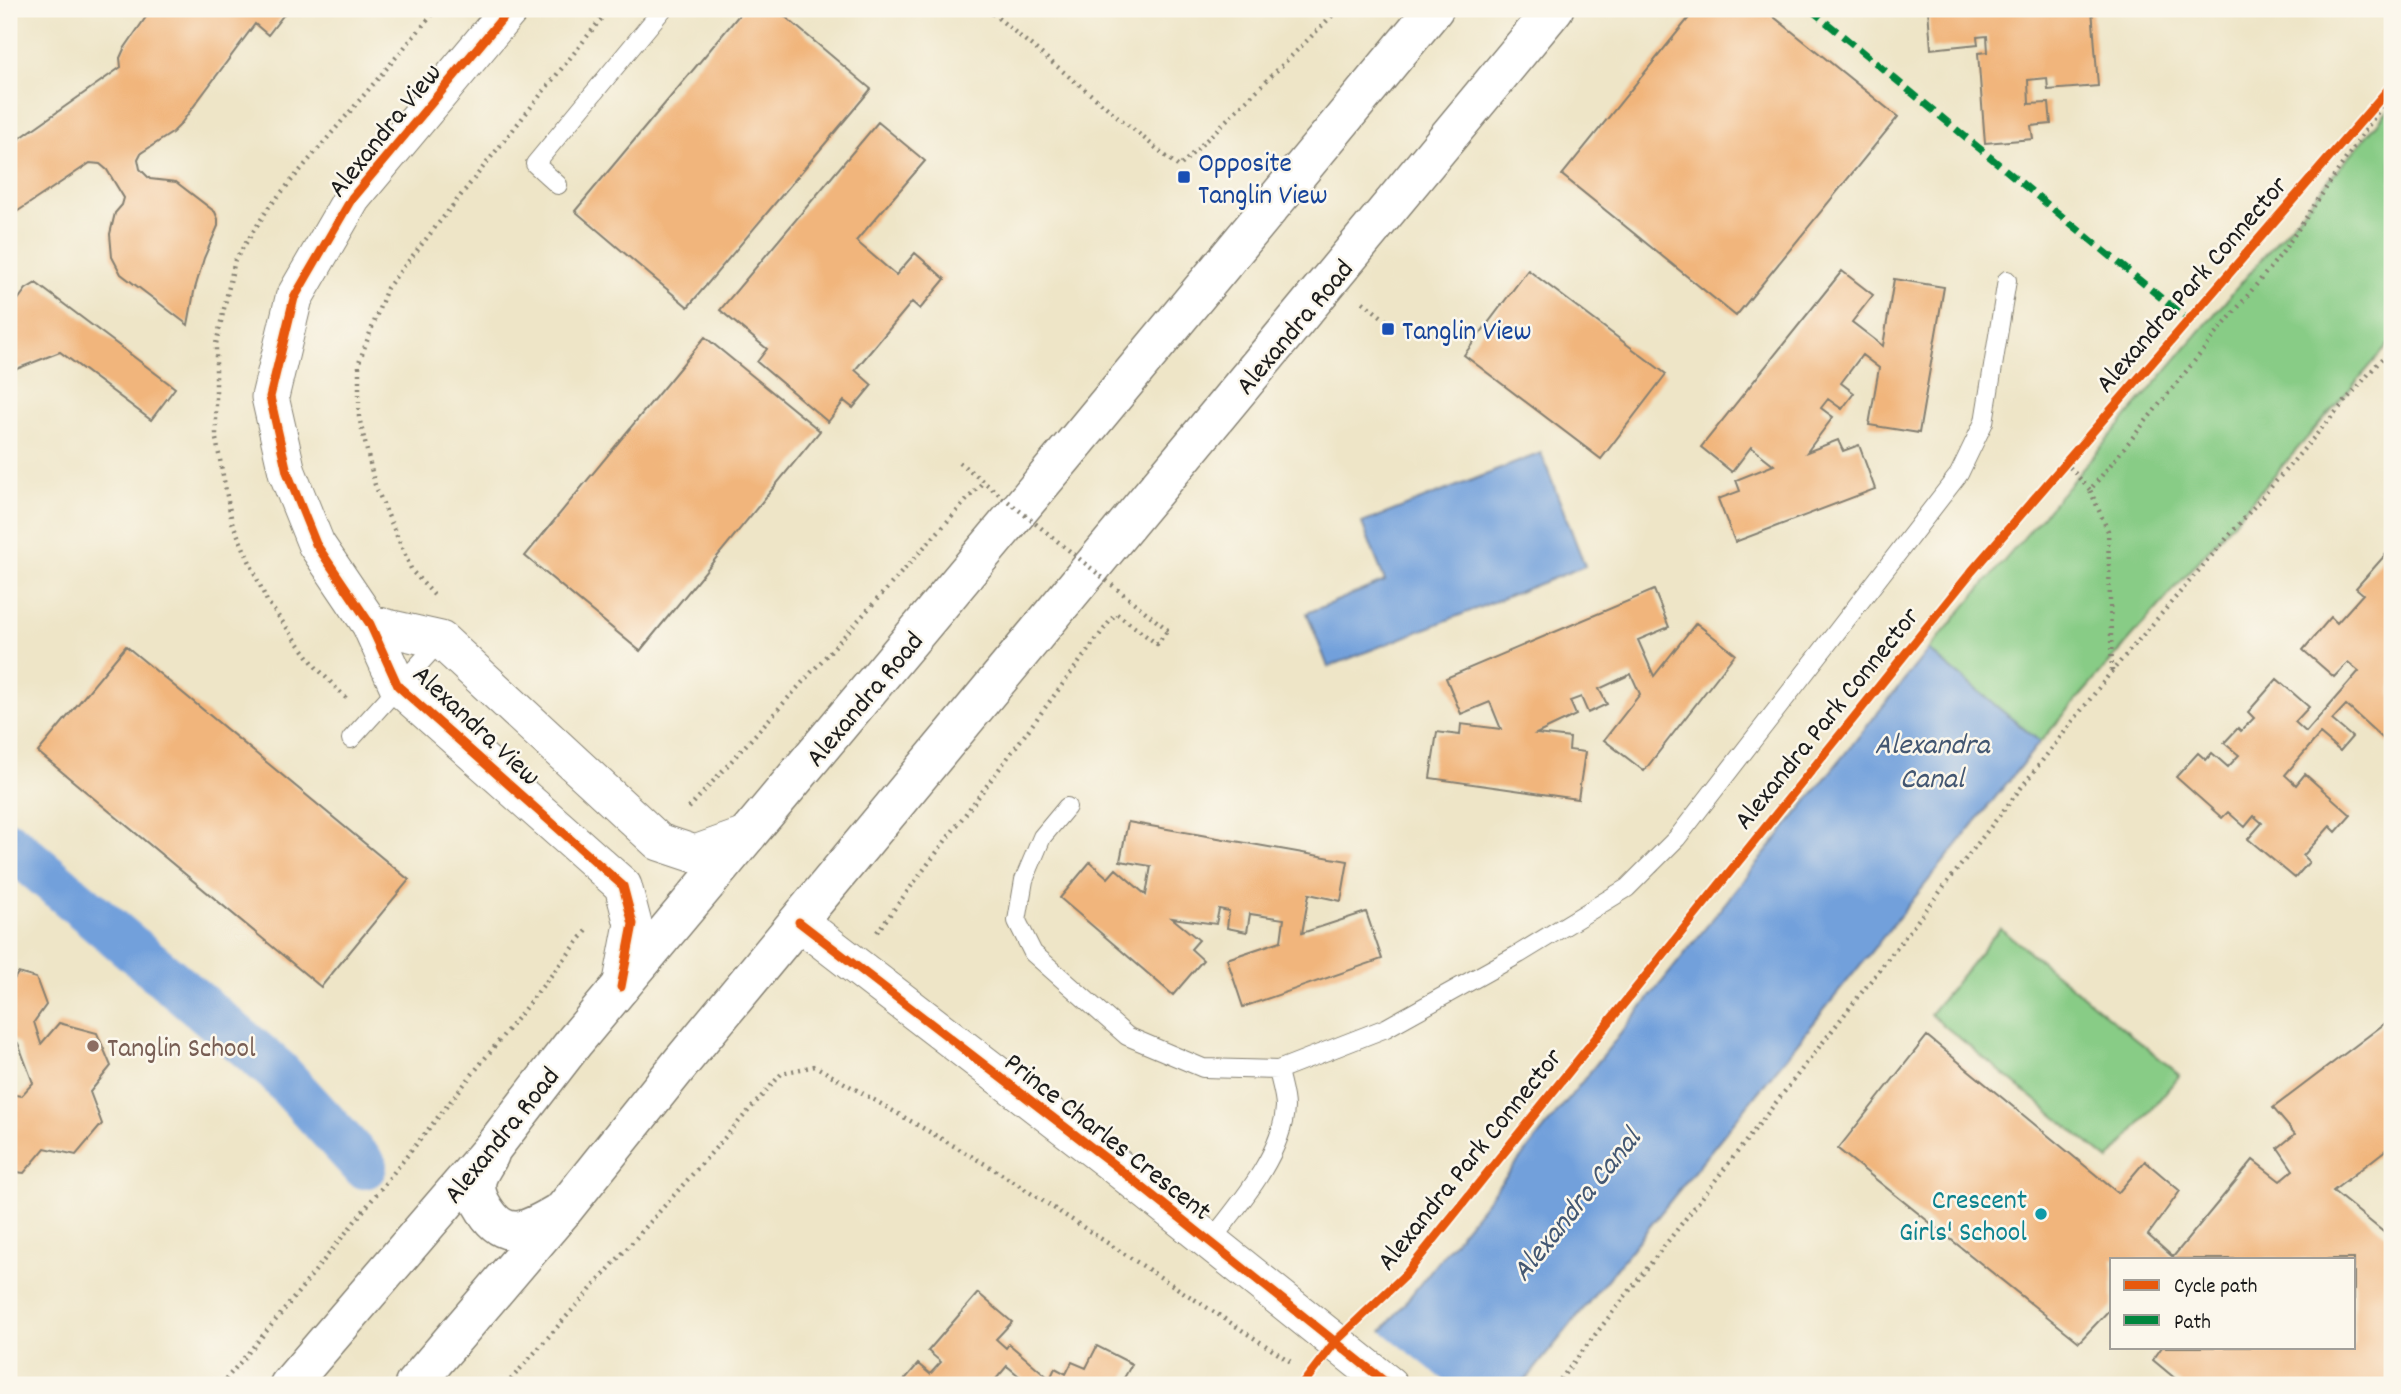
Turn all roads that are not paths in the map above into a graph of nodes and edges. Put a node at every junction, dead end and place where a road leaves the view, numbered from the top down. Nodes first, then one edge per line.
1 (510, 9) edge
2 (663, 9) edge
3 (1434, 9) edge
4 (1554, 9) edge
5 (558, 185) dead end
6 (2007, 280) dead end
7 (370, 624) junction
8 (441, 640) junction
9 (398, 686) junction
10 (351, 739) dead end
11 (1067, 807) dead end
12 (748, 835) junction
13 (799, 922) junction
14 (621, 987) junction
15 (1278, 1070) junction
16 (494, 1146) junction
17 (564, 1209) junction
18 (1209, 1243) junction
19 (289, 1385) edge
20 (414, 1385) edge
21 (1390, 1385) edge

1 - 7 street, Alexandra View
2 - 5 lane
3 - 12 main road, Alexandra Road
4 - 13 main road, Alexandra Road
6 - 15 lane
7 - 8 street, Alexandra View
7 - 9 street, Alexandra View
8 - 9 lane
8 - 12 street, Alexandra View
9 - 10 lane
9 - 14 street, Alexandra View
11 - 15 lane
12 - 14 main road, Alexandra Road
13 - 17 main road, Alexandra Road
13 - 18 street, Prince Charles Crescent
14 - 16 main road, Alexandra Road
15 - 18 lane
16 - 17 main road
16 - 19 main road, Alexandra Road
17 - 20 main road, Alexandra Road
18 - 21 street, Prince Charles Crescent

